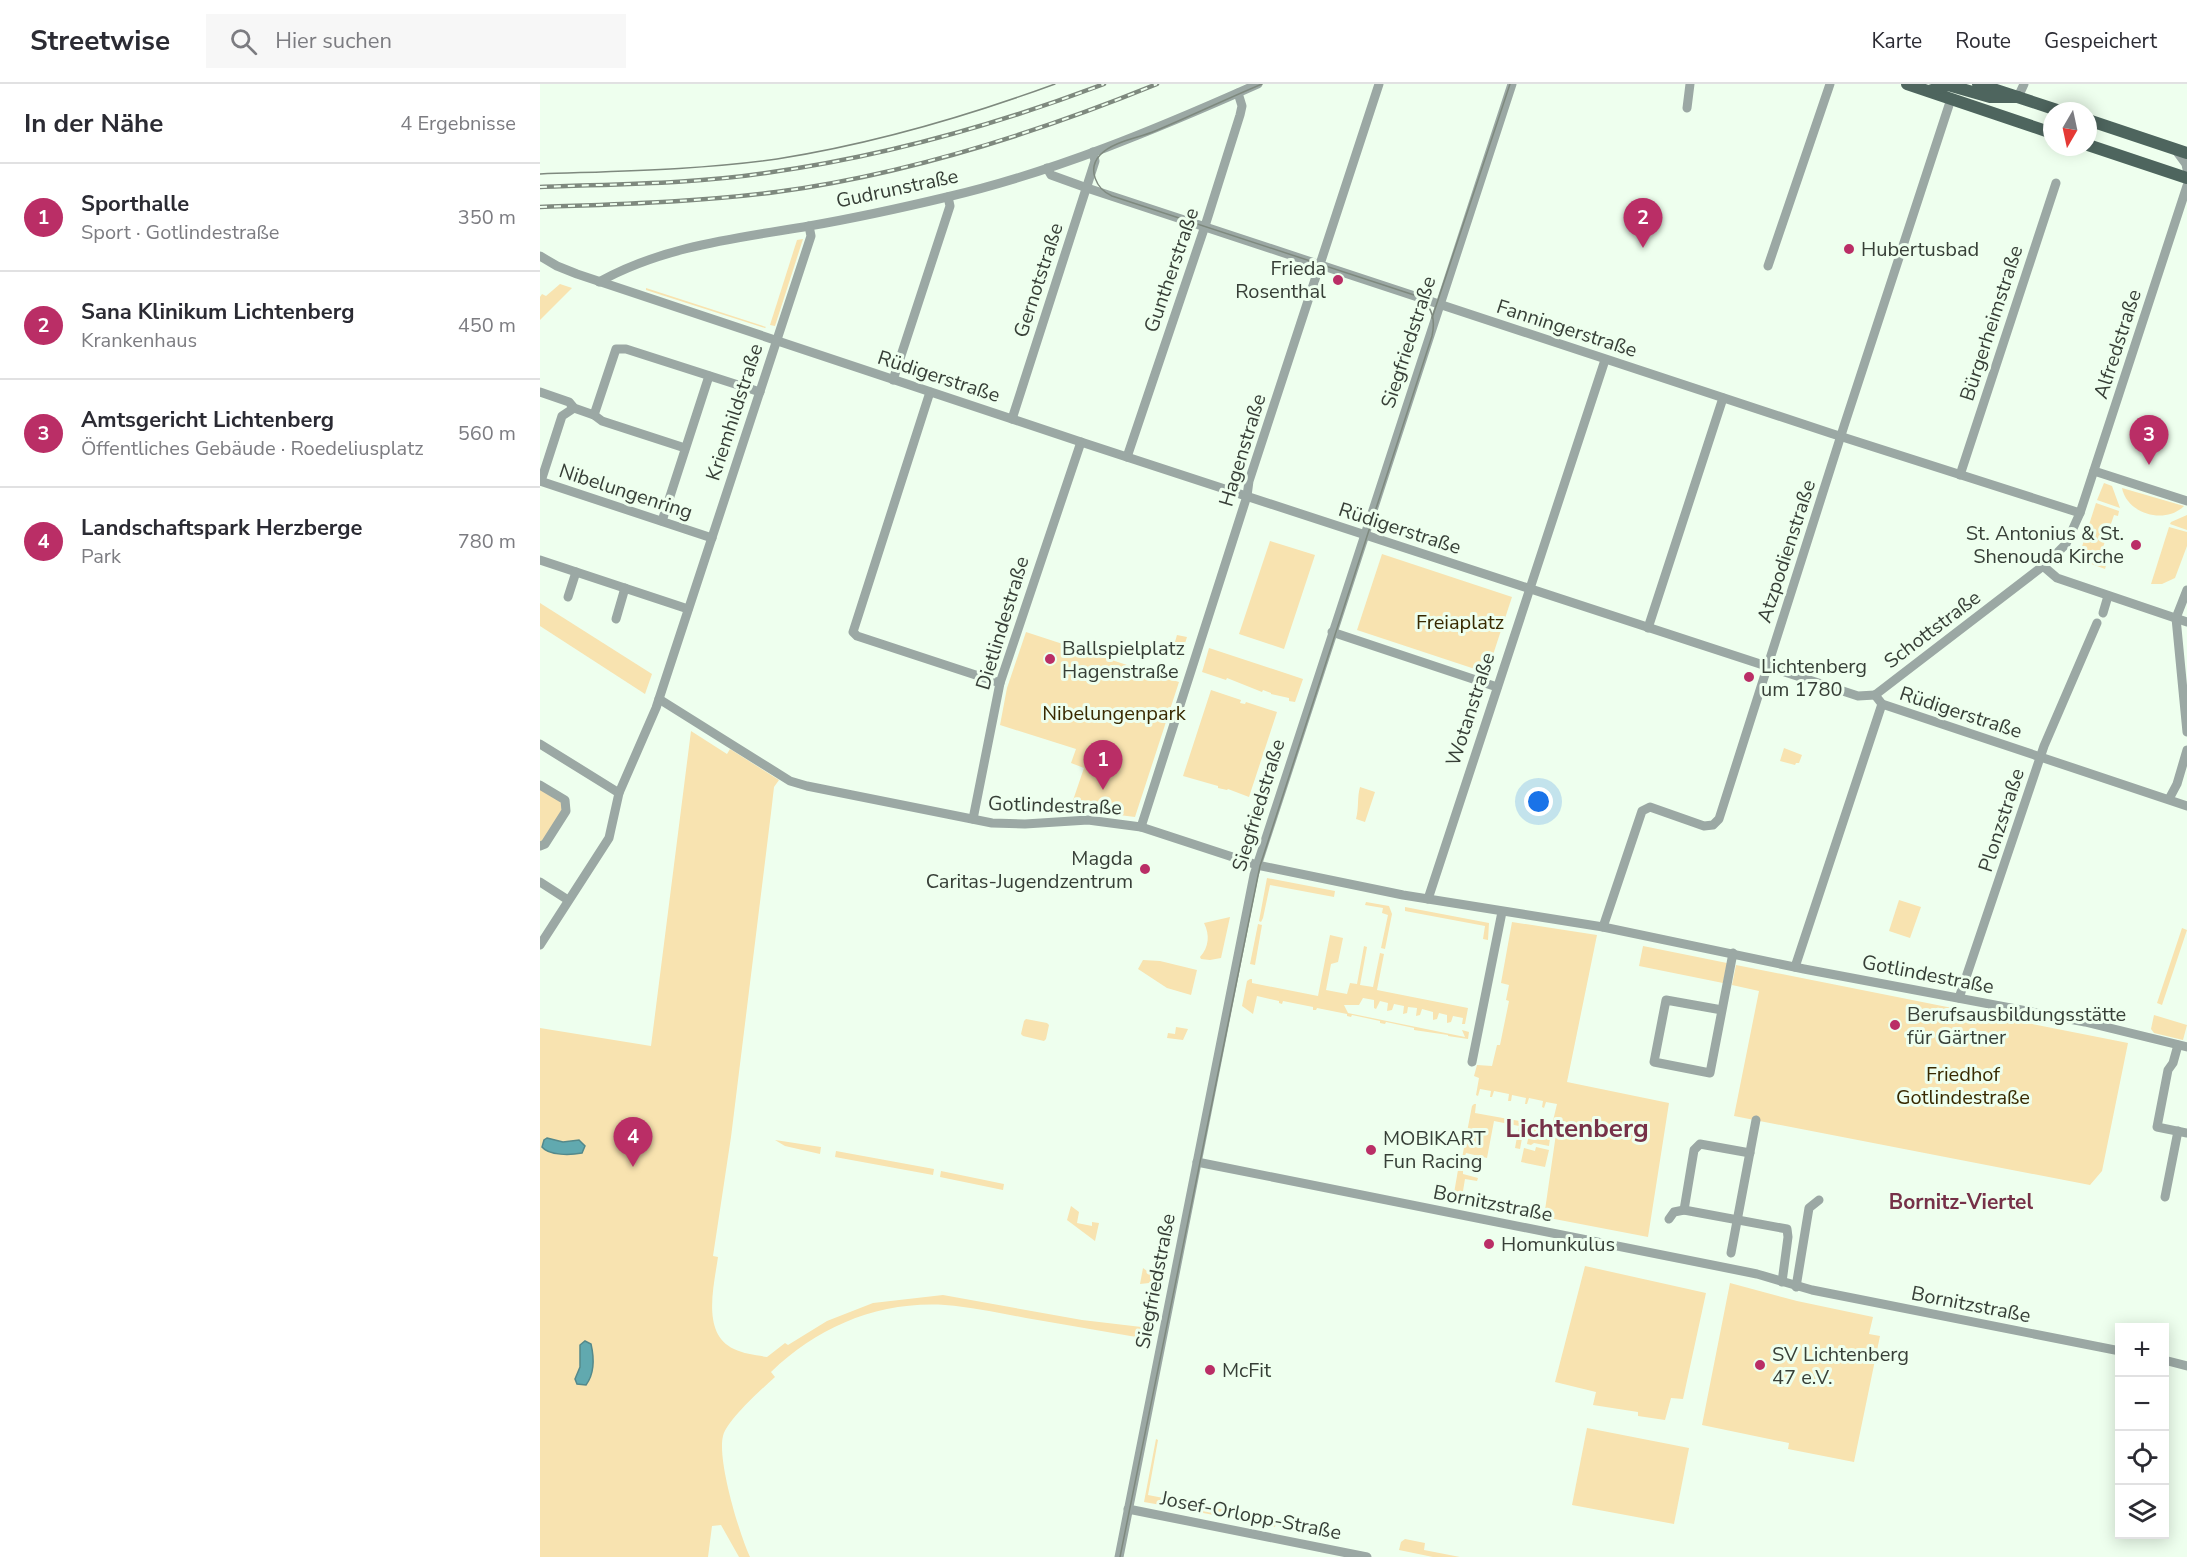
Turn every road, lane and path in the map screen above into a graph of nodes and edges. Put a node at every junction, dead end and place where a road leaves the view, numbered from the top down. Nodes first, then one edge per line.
1 (1258, 84) edge
2 (1379, 84) edge
3 (1512, 84) edge
4 (1690, 84) edge
5 (1830, 84) edge
6 (1907, 84) edge
7 (1978, 84) edge
8 (2024, 84) edge
9 (1929, 92) junction
10 (1238, 93) junction
11 (2018, 97) junction
12 (1951, 99) junction
13 (2043, 105) edge
14 (1687, 108) dead end
15 (2024, 123) junction
16 (2097, 123) edge
17 (2043, 130) edge
18 (2097, 148) edge
19 (2183, 151) edge
20 (1093, 153) junction
21 (1047, 168) junction
22 (2187, 169) edge
23 (2187, 178) edge
24 (2056, 183) dead end
25 (2187, 186) edge
26 (1087, 188) junction
27 (948, 197) junction
28 (809, 226) junction
29 (1205, 226) junction
30 (540, 256) edge
31 (1320, 264) junction
32 (1768, 266) dead end
33 (599, 282) junction
34 (1439, 305) junction
35 (776, 342) junction
36 (1605, 360) junction
37 (709, 376) junction
38 (893, 380) junction
39 (759, 392) junction
40 (930, 392) junction
41 (540, 393) edge
42 (1724, 398) junction
43 (574, 408) junction
44 (594, 415) junction
45 (1012, 419) junction
46 (1841, 437) junction
47 (1081, 442) junction
48 (686, 448) junction
49 (1127, 457) junction
50 (2094, 471) junction
51 (1960, 475) junction
52 (540, 481) edge
53 (1247, 496) junction
54 (2187, 501) edge
55 (2080, 513) junction
56 (662, 521) junction
57 (1365, 535) junction
58 (712, 538) junction
59 (540, 560) edge
60 (2043, 566) junction
61 (576, 572) junction
62 (625, 588) junction
63 (1529, 588) junction
64 (2187, 590) edge
65 (2108, 596) junction
66 (568, 597) dead end
67 (688, 609) junction
68 (2103, 613) dead end
69 (2176, 618) junction
70 (616, 619) dead end
71 (2187, 622) edge
72 (2097, 623) dead end
73 (1648, 627) junction
74 (1332, 632) junction
75 (1767, 666) junction
76 (1000, 683) junction
77 (1497, 687) junction
78 (1875, 695) junction
79 (659, 699) junction
80 (1882, 704) junction
81 (2187, 732) edge
82 (540, 744) edge
83 (2187, 750) edge
84 (2041, 757) junction
85 (540, 785) edge
86 (2182, 786) edge
87 (619, 793) junction
88 (2169, 799) junction
89 (2187, 806) edge
90 (973, 819) junction
91 (1141, 827) junction
92 (540, 846) edge
93 (1257, 865) junction
94 (540, 882) edge
95 (1428, 899) junction
96 (568, 900) junction
97 (1502, 912) junction
98 (1603, 927) junction
99 (540, 945) edge
100 (1733, 953) junction
101 (1795, 967) junction
102 (1959, 998) junction
103 (1722, 1010) junction
104 (2183, 1046) edge
105 (1473, 1062) dead end
106 (1756, 1120) dead end
107 (2183, 1132) edge
108 (1750, 1153) junction
109 (1197, 1162) junction
110 (2165, 1197) dead end
111 (1819, 1200) dead end
112 (1684, 1210) junction
113 (1669, 1219) dead end
114 (1737, 1220) junction
115 (1731, 1253) dead end
116 (1782, 1282) junction
117 (1796, 1287) junction
118 (2115, 1350) edge
119 (2169, 1361) edge
120 (2187, 1366) edge
121 (1128, 1509) junction
122 (1119, 1557) edge
123 (1367, 1557) edge

1 - 10 street, Gudrunstraße
2 - 31 street, Hagenstraße
3 - 34 street, Siegfriedstraße
4 - 14 street
5 - 32 street
6 - 9 main road
7 - 11 main road
8 - 11 street
9 - 11 main road
9 - 12 main road
10 - 20 street, Gudrunstraße
10 - 29 street, Guntherstraße
11 - 12 main road
11 - 13 main road
11 - 15 main road
12 - 15 main road
12 - 46 street, Atzpodienstraße
15 - 17 main road
16 - 19 main road
18 - 23 main road
19 - 22 street
20 - 21 street, Gudrunstraße
20 - 26 street, Gernotstraße
21 - 26 street, Fanningerstraße
21 - 27 street, Gudrunstraße
24 - 51 street, Bürgerheimstraße
25 - 50 street, Alfredstraße
26 - 29 street, Fanningerstraße
26 - 45 street, Gernotstraße
27 - 28 street, Gudrunstraße
27 - 38 street
28 - 33 street, Gudrunstraße
28 - 35 street, Kriemhildstraße
29 - 31 street, Fanningerstraße
29 - 49 street, Guntherstraße
30 - 33 street
31 - 34 street, Fanningerstraße
31 - 53 street, Hagenstraße
33 - 35 street, Rüdigerstraße
34 - 36 street, Fanningerstraße
34 - 57 street, Siegfriedstraße
35 - 38 street, Rüdigerstraße
35 - 39 street, Kriemhildstraße
36 - 42 street, Fanningerstraße
36 - 63 street, Wotanstraße
37 - 39 street
37 - 44 street
37 - 48 street
38 - 40 street, Rüdigerstraße
39 - 58 street, Kriemhildstraße
40 - 45 street, Rüdigerstraße
40 - 76 street
41 - 43 street
42 - 46 street, Fanningerstraße
42 - 73 street
43 - 44 street
43 - 52 street, Nibelungenring
44 - 48 street
45 - 47 street, Rüdigerstraße
46 - 51 street, Fanningerstraße
46 - 75 street, Atzpodienstraße
47 - 49 street, Rüdigerstraße
47 - 76 street, Dietlindestraße
48 - 56 street
49 - 53 street, Rüdigerstraße
50 - 54 street
50 - 55 street, Alfredstraße
51 - 55 street, Fanningerstraße
52 - 56 street, Nibelungenring
53 - 57 street, Rüdigerstraße
53 - 91 street, Hagenstraße
55 - 60 street, Schottstraße
56 - 58 street, Nibelungenring
57 - 63 street, Rüdigerstraße
57 - 74 street, Siegfriedstraße
58 - 67 street, Kriemhildstraße
59 - 61 street
60 - 65 street
60 - 78 street, Schottstraße
61 - 62 street
61 - 66 street
62 - 67 street
62 - 70 street
63 - 73 street, Rüdigerstraße
63 - 77 street, Wotanstraße
64 - 69 street
65 - 68 street
65 - 69 street
67 - 79 street, Kriemhildstraße
69 - 71 street
69 - 81 street
72 - 84 street, Plonzstraße
73 - 75 street, Rüdigerstraße
74 - 77 street
74 - 93 street, Siegfriedstraße
75 - 78 street, Rüdigerstraße
75 - 98 street, Atzpodienstraße
76 - 90 street, Dietlindestraße
77 - 95 street, Wotanstraße
78 - 80 street, Rüdigerstraße
79 - 87 street, Kriemhildstraße
79 - 90 street, Gotlindestraße
80 - 84 street, Rüdigerstraße
80 - 101 street
82 - 87 street
83 - 86 street
84 - 88 street, Rüdigerstraße
84 - 102 street, Plonzstraße
85 - 92 street
86 - 88 street
87 - 96 street, Kriemhildstraße
88 - 89 street, Rüdigerstraße
90 - 91 street, Gotlindestraße
91 - 93 street, Gotlindestraße
93 - 95 street, Gotlindestraße
93 - 109 street, Siegfriedstraße
94 - 96 street
95 - 97 street, Gotlindestraße
96 - 99 street, Kriemhildstraße
97 - 98 street, Gotlindestraße
97 - 105 street
98 - 100 street, Gotlindestraße
100 - 101 street, Gotlindestraße
100 - 103 street
101 - 102 street, Gotlindestraße
102 - 104 street, Gotlindestraße
103 - 103 street
104 - 107 street
106 - 108 street
107 - 110 street
108 - 112 street
108 - 114 street
109 - 116 street, Bornitzstraße
109 - 121 street, Siegfriedstraße
111 - 117 street
112 - 113 street
112 - 114 street
114 - 115 street
114 - 116 street
116 - 117 street, Bornitzstraße
117 - 118 street, Bornitzstraße
119 - 120 street
121 - 122 street, Siegfriedstraße
121 - 123 street, Josef-Orlopp-Straße

